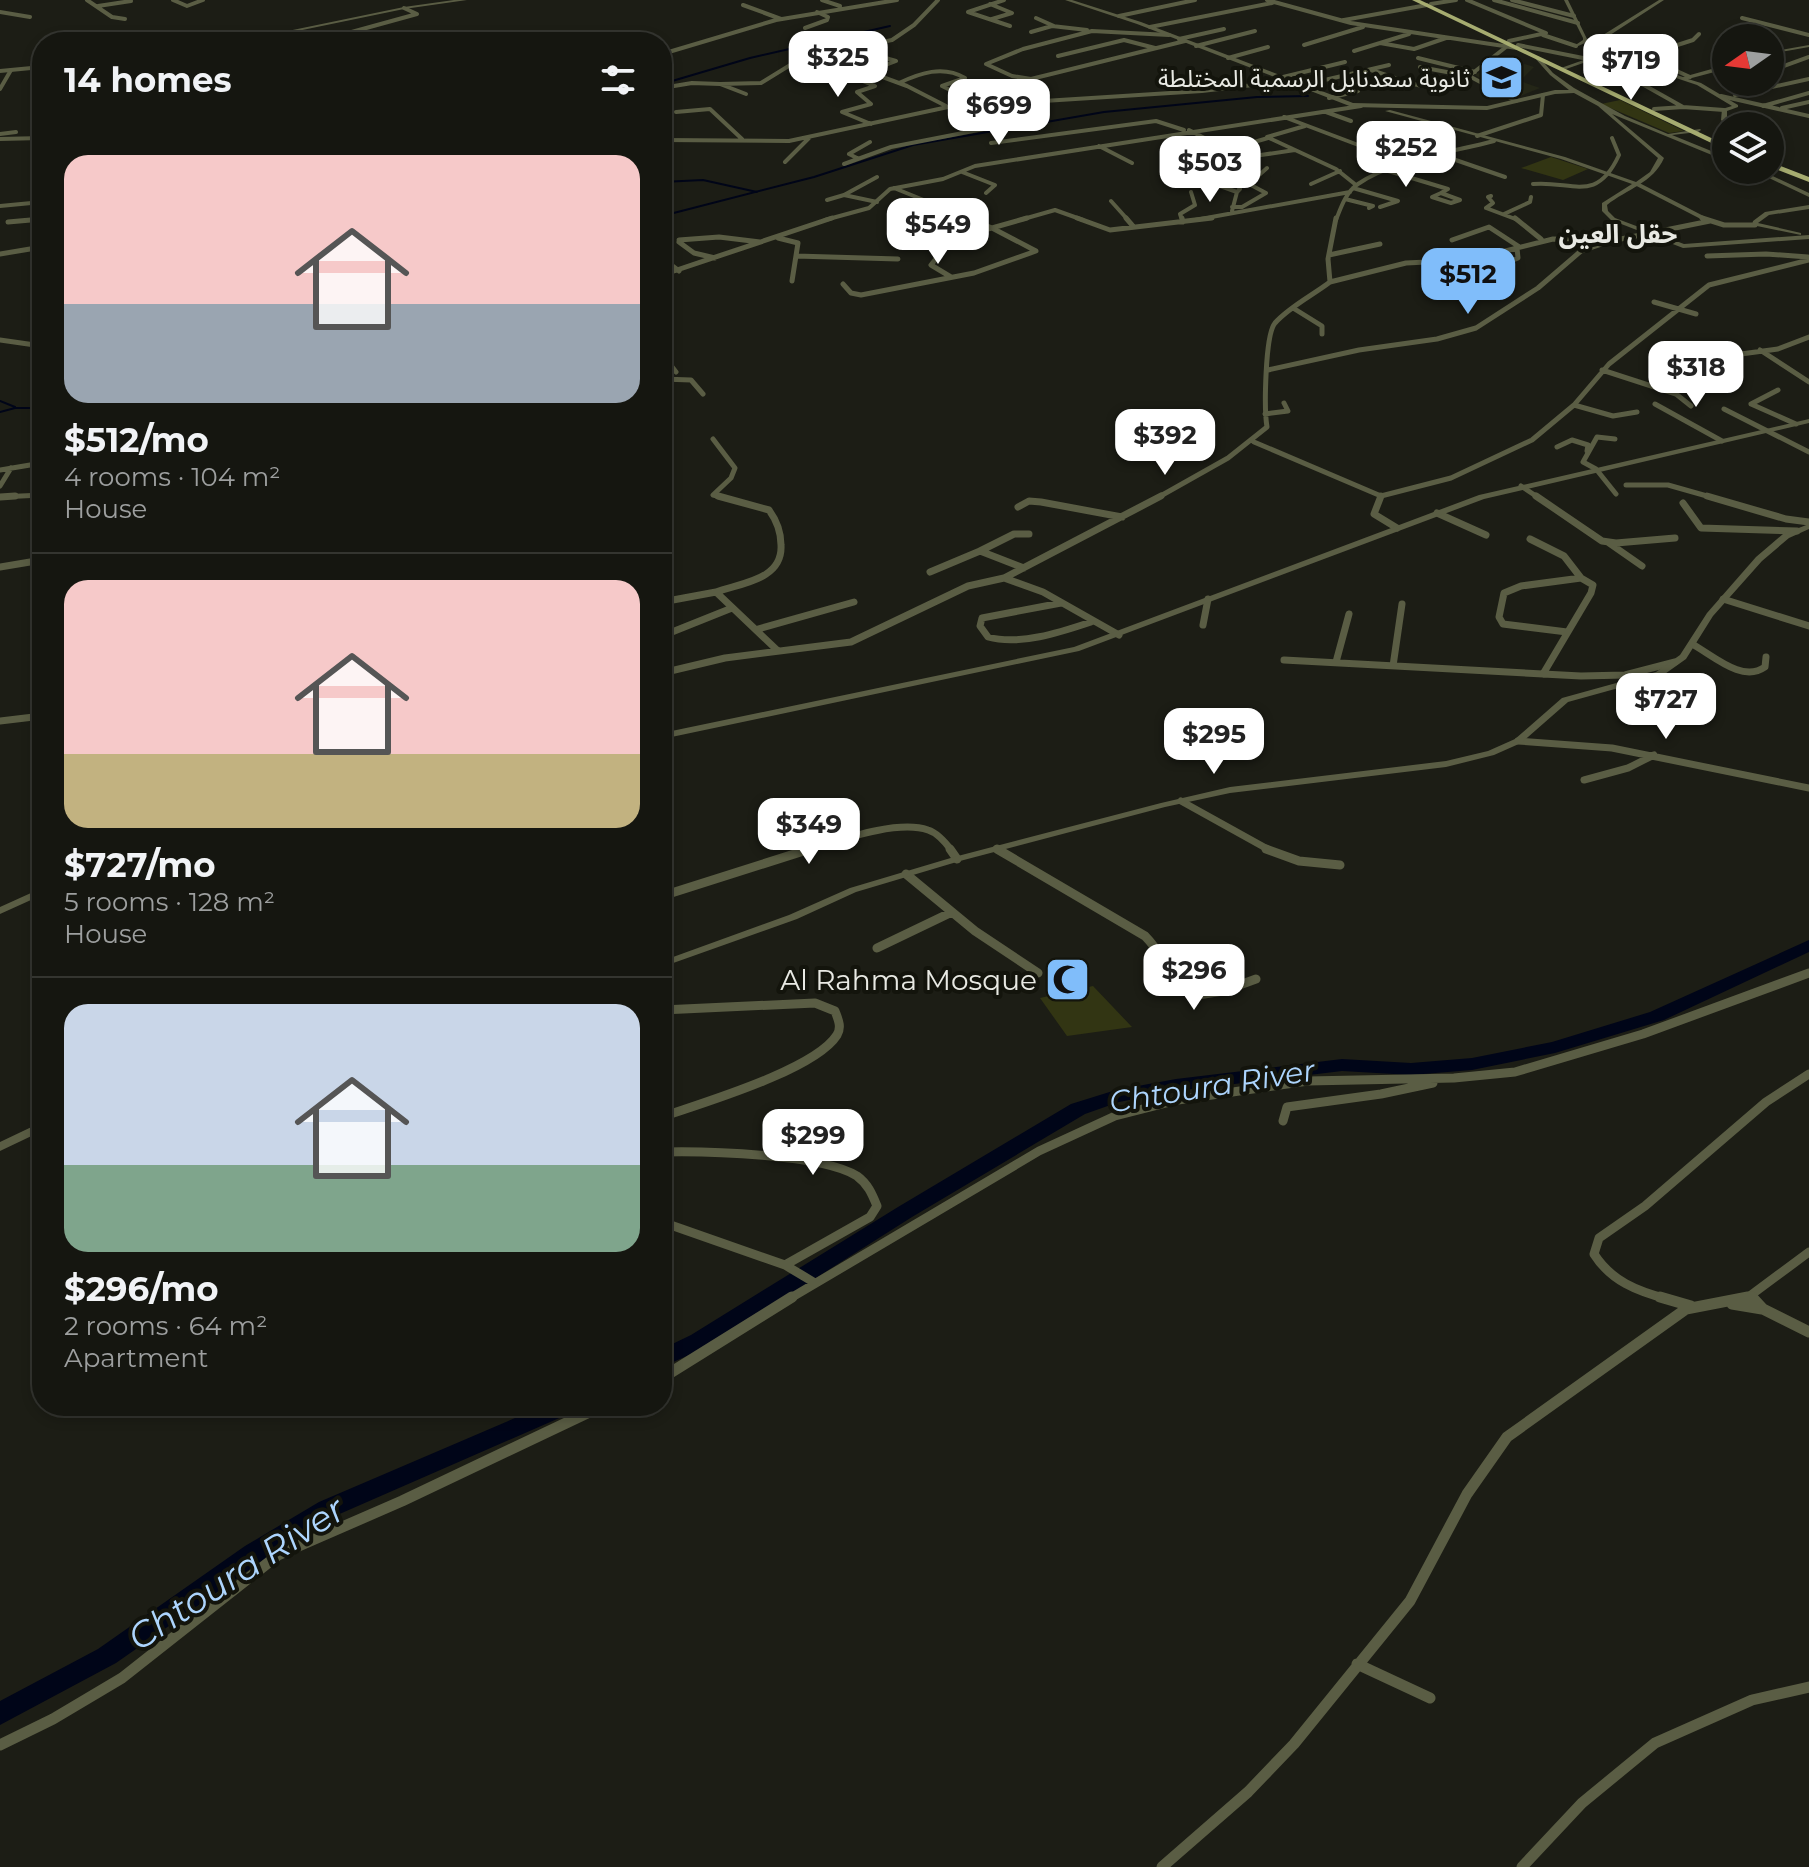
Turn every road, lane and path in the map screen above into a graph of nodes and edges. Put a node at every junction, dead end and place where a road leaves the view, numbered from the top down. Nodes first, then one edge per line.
1 (87, 0) edge
2 (173, 0) edge
3 (203, 0) edge
4 (465, 0) edge
5 (822, 0) edge
6 (896, 0) edge
7 (938, 0) edge
8 (1004, 0) edge
9 (1067, 0) edge
10 (1195, 0) edge
11 (1267, 0) edge
12 (1415, 0) edge
13 (1456, 0) edge
14 (1467, 0) edge
15 (1494, 0) edge
16 (1512, 0) edge
17 (1566, 0) edge
18 (1662, 0) edge
19 (131, 1) edge
20 (1427, 3) edge
21 (990, 4) junction
22 (1280, 4) junction
23 (743, 5) dead end
24 (97, 6) junction
25 (404, 8) junction
26 (844, 8) junction
27 (0, 12) edge
28 (816, 12) junction
29 (1119, 16) junction
30 (1574, 16) junction
31 (30, 17) dead end
32 (1036, 18) dead end
33 (1742, 18) dead end
34 (125, 19) dead end
35 (781, 19) junction
36 (992, 20) junction
37 (1339, 21) junction
38 (1578, 23) junction
39 (1010, 26) dead end
40 (1055, 26) junction
41 (1368, 26) junction
42 (1150, 27) junction
43 (805, 28) dead end
44 (1224, 29) dead end
45 (1092, 31) junction
46 (1255, 31) dead end
47 (289, 32) edge
48 (351, 32) edge
49 (1031, 32) dead end
50 (1413, 32) junction
51 (1699, 34) dead end
52 (1169, 35) junction
53 (1543, 35) junction
54 (1809, 35) edge
55 (1605, 36) junction
56 (1446, 38) junction
57 (1182, 40) junction
58 (1585, 41) junction
59 (1380, 43) junction
60 (1508, 44) junction
61 (1553, 44) dead end
62 (870, 45) junction
63 (1304, 45) dead end
64 (1196, 46) junction
65 (1576, 46) junction
66 (1809, 46) edge
67 (1268, 47) dead end
68 (1519, 47) junction
69 (1156, 48) junction
70 (1539, 48) junction
71 (1784, 50) edge
72 (672, 51) edge
73 (1354, 51) dead end
74 (1568, 55) junction
75 (1058, 56) dead end
76 (882, 57) junction
77 (1536, 57) junction
78 (1646, 57) junction
79 (1809, 57) edge
80 (1228, 58) junction
81 (1418, 58) dead end
82 (1590, 58) junction
83 (796, 62) junction
84 (1345, 62) dead end
85 (1389, 65) dead end
86 (870, 66) junction
87 (1784, 66) edge
88 (1420, 67) dead end
89 (1628, 67) junction
90 (32, 68) edge
91 (1564, 68) junction
92 (11, 70) junction
93 (1370, 70) junction
94 (1614, 70) dead end
95 (0, 71) edge
96 (1712, 71) edge
97 (1475, 72) junction
98 (1667, 74) junction
99 (1469, 76) junction
100 (1654, 77) dead end
101 (1687, 77) junction
102 (1279, 78) junction
103 (1343, 78) junction
104 (1809, 79) edge
105 (1287, 81) junction
106 (899, 83) junction
107 (1410, 83) junction
108 (720, 84) junction
109 (970, 84) dead end
110 (672, 86) edge
111 (1299, 86) junction
112 (1568, 86) junction
113 (1393, 87) dead end
114 (0, 89) edge
115 (1576, 91) junction
116 (1712, 91) edge
117 (1555, 92) junction
118 (1809, 93) edge
119 (746, 94) dead end
120 (1543, 95) junction
121 (1721, 96) joint
122 (1730, 97) junction
123 (1329, 98) junction
124 (1516, 101) junction
125 (1809, 102) edge
126 (1003, 103) junction
127 (1598, 104) junction
128 (978, 105) junction
129 (1361, 106) junction
130 (1763, 106) junction
131 (948, 107) junction
132 (1683, 107) junction
133 (1654, 109) junction
134 (1394, 110) junction
135 (1724, 110) joint
136 (1777, 110) junction
137 (1324, 111) junction
138 (676, 112) dead end
139 (1282, 116) junction
140 (1809, 116) edge
141 (1351, 121) dead end
142 (1639, 122) junction
143 (1620, 123) junction
144 (872, 124) junction
145 (1305, 126) junction
146 (1187, 130) junction
147 (1697, 131) junction
148 (16, 132) dead end
149 (1275, 133) junction
150 (1477, 136) junction
151 (1672, 136) junction
152 (809, 138) junction
153 (1268, 138) junction
154 (1612, 138) dead end
155 (0, 139) edge
156 (32, 139) edge
157 (743, 139) junction
158 (1712, 139) edge
159 (672, 140) edge
160 (1494, 141) junction
161 (870, 142) dead end
162 (991, 143) dead end
163 (1099, 146) junction
164 (1286, 146) junction
165 (1237, 147) dead end
166 (1296, 150) junction
167 (1712, 153) edge
168 (1218, 154) dead end
169 (1254, 156) dead end
170 (1443, 156) junction
171 (857, 158) junction
172 (785, 162) dead end
173 (1132, 163) dead end
174 (1407, 163) junction
175 (844, 164) dead end
176 (1267, 168) dead end
177 (1384, 170) junction
178 (962, 171) junction
179 (1232, 171) dead end
180 (1340, 171) junction
181 (1609, 174) junction
182 (1784, 174) edge
183 (877, 177) dead end
184 (1505, 177) dead end
185 (1784, 180) edge
186 (1206, 181) dead end
187 (1311, 184) dead end
188 (1533, 184) dead end
189 (1637, 184) junction
190 (894, 188) junction
191 (1808, 189) edge
192 (1351, 191) junction
193 (1191, 192) dead end
194 (1237, 192) junction
195 (986, 193) dead end
196 (1441, 193) junction
197 (844, 195) junction
198 (1491, 196) dead end
199 (1531, 197) dead end
200 (827, 200) dead end
201 (1111, 201) dead end
202 (878, 202) junction
203 (32, 203) edge
204 (0, 206) edge
205 (1232, 207) junction
206 (1380, 207) dead end
207 (1809, 207) edge
208 (1369, 208) dead end
209 (1503, 214) junction
210 (1234, 215) junction
211 (32, 220) edge
212 (1710, 221) junction
213 (8, 222) dead end
214 (1183, 222) junction
215 (1130, 224) junction
216 (1755, 225) junction
217 (992, 228) junction
218 (1649, 236) junction
219 (1809, 237) edge
220 (774, 238) junction
221 (1541, 239) junction
222 (1452, 240) dead end
223 (1611, 241) junction
224 (934, 242) dead end
225 (761, 243) junction
226 (1380, 244) dead end
227 (1518, 247) junction
228 (32, 249) edge
229 (0, 254) edge
230 (1329, 255) junction
231 (796, 256) junction
232 (1707, 256) dead end
233 (716, 258) junction
234 (898, 259) dead end
235 (1809, 259) edge
236 (935, 260) dead end
237 (672, 266) edge
238 (679, 271) junction
239 (672, 273) edge
240 (951, 278) junction
241 (1464, 280) dead end
242 (792, 281) dead end
243 (1330, 282) junction
244 (843, 284) dead end
245 (1654, 302) dead end
246 (1293, 308) junction
247 (1680, 310) junction
248 (1696, 314) dead end
249 (1322, 334) dead end
250 (1809, 337) edge
251 (0, 340) edge
252 (32, 345) edge
253 (1758, 349) junction
254 (1741, 354) dead end
255 (672, 367) edge
256 (1268, 370) junction
257 (1602, 370) junction
258 (676, 372) dead end
259 (672, 379) edge
260 (1809, 382) edge
261 (1778, 390) dead end
262 (703, 394) dead end
263 (1284, 403) dead end
264 (1655, 404) dead end
265 (1574, 405) junction
266 (1691, 406) dead end
267 (1724, 409) dead end
268 (1637, 412) dead end
269 (1265, 414) junction
270 (1809, 421) edge
271 (1796, 424) junction
272 (1768, 431) junction
273 (713, 439) dead end
274 (1615, 439) dead end
275 (1722, 441) junction
276 (1254, 442) junction
277 (1557, 447) dead end
278 (1587, 451) junction
279 (1809, 452) edge
280 (32, 465) edge
281 (11, 468) junction
282 (1596, 469) junction
283 (0, 470) edge
284 (1626, 485) dead end
285 (0, 486) edge
286 (1521, 486) junction
287 (1616, 494) dead end
288 (32, 495) edge
289 (1381, 496) junction
290 (0, 497) edge
291 (1683, 503) dead end
292 (1018, 507) dead end
293 (1437, 513) junction
294 (1122, 517) junction
295 (1809, 524) edge
296 (1397, 528) junction
297 (1797, 531) junction
298 (1029, 534) dead end
299 (1486, 535) dead end
300 (1675, 538) dead end
301 (1530, 539) dead end
302 (1608, 542) junction
303 (980, 551) junction
304 (32, 562) edge
305 (1642, 566) dead end
306 (0, 567) edge
307 (1024, 568) junction
308 (930, 572) dead end
309 (1004, 578) junction
310 (1581, 578) junction
311 (716, 592) junction
312 (1208, 599) junction
313 (1723, 599) junction
314 (672, 600) edge
315 (854, 602) dead end
316 (1061, 603) junction
317 (1402, 604) dead end
318 (732, 608) junction
319 (1349, 614) dead end
320 (1091, 622) junction
321 (1203, 625) dead end
322 (1809, 626) edge
323 (758, 629) junction
324 (672, 632) edge
325 (1567, 632) junction
326 (1119, 635) junction
327 (1692, 644) junction
328 (778, 651) junction
329 (1766, 657) dead end
330 (1284, 660) dead end
331 (1336, 662) junction
332 (1675, 662) junction
333 (1393, 666) junction
334 (672, 671) edge
335 (1543, 674) junction
336 (32, 717) edge
337 (0, 721) edge
338 (672, 734) edge
339 (1518, 741) junction
340 (1655, 755) junction
341 (1584, 780) dead end
342 (1809, 788) edge
343 (1181, 801) junction
344 (997, 849) junction
345 (957, 859) junction
346 (1340, 865) dead end
347 (906, 874) junction
348 (672, 893) edge
349 (32, 896) edge
350 (0, 911) edge
351 (952, 912) junction
352 (877, 948) dead end
353 (672, 960) edge
354 (1038, 973) dead end
355 (1809, 973) edge
356 (1256, 979) dead end
357 (672, 1010) edge
358 (1809, 1074) edge
359 (1454, 1078) junction
360 (672, 1113) edge
361 (1283, 1121) dead end
362 (32, 1131) edge
363 (0, 1147) edge
364 (672, 1152) edge
365 (672, 1225) edge
366 (1809, 1252) edge
367 (785, 1265) junction
368 (811, 1281) junction
369 (1751, 1296) junction
370 (1725, 1303) junction
371 (1691, 1306) junction
372 (1763, 1309) junction
373 (1809, 1332) edge
374 (672, 1371) edge
375 (581, 1416) edge
376 (1357, 1664) junction
377 (1809, 1687) edge
378 (1430, 1698) dead end
379 (0, 1745) edge
380 (1162, 1867) edge
381 (1522, 1867) edge

1 - 24 street
2 - 3 street
4 - 25 street
5 - 26 street
6 - 26 street
7 - 62 street
8 - 21 street
9 - 29 street
10 - 29 street
11 - 22 street
12 - 20 highway
13 - 20 street
14 - 53 street
15 - 38 street
16 - 30 street
17 - 30 street
18 - 55 street
19 - 24 street
20 - 37 street
20 - 60 highway
20 - 68 highway
21 - 36 street
21 - 36 street
22 - 37 street
22 - 42 street
23 - 35 street
24 - 34 street
25 - 47 street
25 - 48 street
26 - 28 street
27 - 31 street
28 - 35 street
28 - 43 street
29 - 42 street
30 - 38 street
32 - 40 street
33 - 54 street
35 - 72 street
36 - 39 street
37 - 41 street
38 - 58 street
40 - 45 street
40 - 49 street
41 - 50 street
41 - 63 street
42 - 52 street
44 - 57 street
45 - 52 street
45 - 69 street
46 - 64 street
50 - 56 street
50 - 59 street
51 - 78 street
52 - 57 street
53 - 60 street
53 - 65 street
55 - 58 street
55 - 78 street
56 - 59 street
56 - 60 street
57 - 64 street
57 - 69 street
58 - 65 street
59 - 73 street
60 - 68 highway
60 - 97 street
61 - 70 street
62 - 76 street
62 - 83 street
64 - 80 street
65 - 74 street
65 - 82 street
66 - 71 street
67 - 80 street
68 - 70 street
68 - 77 highway
68 - 91 highway
69 - 75 street
70 - 74 street
74 - 82 street
76 - 86 street
76 - 86 street
77 - 112 street
77 - 147 highway
78 - 89 street
78 - 101 street
79 - 87 street
80 - 102 street
81 - 97 street
82 - 89 street
82 - 91 street
83 - 108 street
83 - 144 street
84 - 102 street
85 - 93 street
86 - 106 street
88 - 99 street
89 - 94 street
89 - 98 street
89 - 132 street
90 - 92 street
91 - 133 highway
92 - 95 street
92 - 114 street
93 - 103 street
93 - 107 street
96 - 101 street
97 - 99 street
98 - 100 street
98 - 101 street
99 - 107 street
99 - 124 street
101 - 116 street
102 - 105 street
103 - 111 street
103 - 123 street
104 - 122 street
105 - 111 street
105 - 126 street
106 - 128 street
106 - 131 street
107 - 113 street
108 - 110 street
108 - 119 street
109 - 126 street
111 - 123 street
112 - 115 street
112 - 117 street
115 - 117 street
115 - 127 street
117 - 120 street
118 - 130 street
120 - 124 street
120 - 150 street
121 - 122 street
121 - 135 street
122 - 130 street
123 - 129 street
124 - 134 street
125 - 136 street
126 - 128 street
127 - 142 street
127 - 143 street
128 - 131 street
128 - 171 street
129 - 134 street
129 - 137 street
130 - 136 street
131 - 144 street
132 - 133 street
132 - 135 street
133 - 147 highway
134 - 150 street
136 - 140 street
137 - 139 street
137 - 141 street
138 - 157 street
139 - 145 street
139 - 146 street
142 - 143 street
142 - 151 street
143 - 189 street
144 - 152 street
145 - 149 street
145 - 174 street
146 - 162 street
146 - 163 street
146 - 168 street
147 - 151 street
147 - 158 highway
148 - 155 street
149 - 153 street
149 - 164 street
150 - 160 street
151 - 167 street
152 - 157 street
152 - 172 street
153 - 164 street
153 - 165 street
154 - 181 street
155 - 156 street
157 - 159 street
160 - 170 street
160 - 181 street
161 - 171 street
163 - 173 street
163 - 178 street
164 - 166 street
166 - 169 street
166 - 180 street
170 - 174 street
170 - 184 street
171 - 175 street
174 - 177 street
176 - 205 street
177 - 192 street
177 - 196 street
178 - 190 street
178 - 195 street
179 - 194 street
180 - 187 street
180 - 192 street
181 - 188 street
181 - 189 street
182 - 191 highway
183 - 197 street
185 - 191 street
186 - 194 street
189 - 212 street
189 - 218 street
190 - 202 street
190 - 217 street
192 - 206 street
192 - 208 street
192 - 210 street
192 - 230 street
193 - 214 street
194 - 205 street
196 - 196 street
197 - 200 street
197 - 202 street
198 - 209 street
199 - 209 street
201 - 215 street
202 - 220 street
203 - 204 street
205 - 210 street
207 - 216 street
209 - 221 street
210 - 214 street
211 - 213 street
212 - 216 street
212 - 218 street
214 - 215 street
215 - 217 street
216 - 219 street
217 - 224 street
217 - 240 street
218 - 219 street
218 - 223 street
220 - 225 street
220 - 231 street
221 - 223 street
221 - 227 street
222 - 227 street
223 - 256 street
225 - 233 street
225 - 233 street
226 - 230 street
227 - 241 street
227 - 243 street
228 - 229 street
230 - 243 street
231 - 234 street
231 - 242 street
232 - 235 street
233 - 238 street
235 - 247 street
236 - 240 street
237 - 238 street
238 - 239 street
240 - 244 street
243 - 246 street
245 - 247 street
246 - 249 street
246 - 256 street
247 - 248 street
247 - 257 street
250 - 253 street
251 - 252 street
253 - 254 street
253 - 260 street
255 - 258 street
256 - 269 street
257 - 265 street
257 - 266 street
259 - 262 street
261 - 271 street
263 - 269 street
264 - 275 street
265 - 268 street
265 - 289 street
267 - 272 street
269 - 276 street
270 - 271 street
271 - 272 street
272 - 275 street
272 - 279 street
273 - 311 street
274 - 278 street
275 - 282 street
276 - 289 street
276 - 294 street
277 - 278 street
278 - 282 street
280 - 281 street
281 - 283 street
281 - 285 street
282 - 286 street
282 - 287 street
284 - 295 street
286 - 293 street
286 - 302 street
288 - 290 street
289 - 296 street
291 - 297 street
292 - 294 street
293 - 296 street
293 - 299 street
294 - 307 street
295 - 297 street
296 - 312 street
297 - 313 street
298 - 303 street
300 - 302 street
301 - 310 street
302 - 305 street
303 - 307 street
303 - 308 street
304 - 306 street
307 - 309 street
309 - 316 street
309 - 328 street
310 - 325 street
310 - 325 street
311 - 314 street
311 - 318 street
312 - 321 street
312 - 326 street
313 - 322 street
313 - 327 street
315 - 323 street
316 - 320 street
316 - 320 street
317 - 333 street
318 - 323 street
318 - 324 street
319 - 331 street
320 - 326 street
323 - 328 street
325 - 335 street
326 - 338 street
327 - 329 street
327 - 332 street
328 - 334 street
330 - 331 street
331 - 333 street
332 - 335 street
332 - 339 street
333 - 335 street
336 - 337 street
339 - 340 street
339 - 343 street
340 - 341 street
340 - 342 street
343 - 344 street
343 - 346 street
344 - 345 street
344 - 356 street
345 - 347 street
345 - 348 street
347 - 351 street
347 - 353 street
349 - 350 street
351 - 352 street
351 - 354 street
355 - 359 street
357 - 360 street
358 - 371 street
359 - 361 street
359 - 368 street
362 - 363 street
364 - 367 street
365 - 367 street
366 - 369 street
367 - 368 street
368 - 374 street
369 - 370 street
369 - 372 street
370 - 371 street
370 - 372 street
371 - 376 street
372 - 373 street
375 - 379 street
376 - 378 street
376 - 380 street
377 - 381 street

